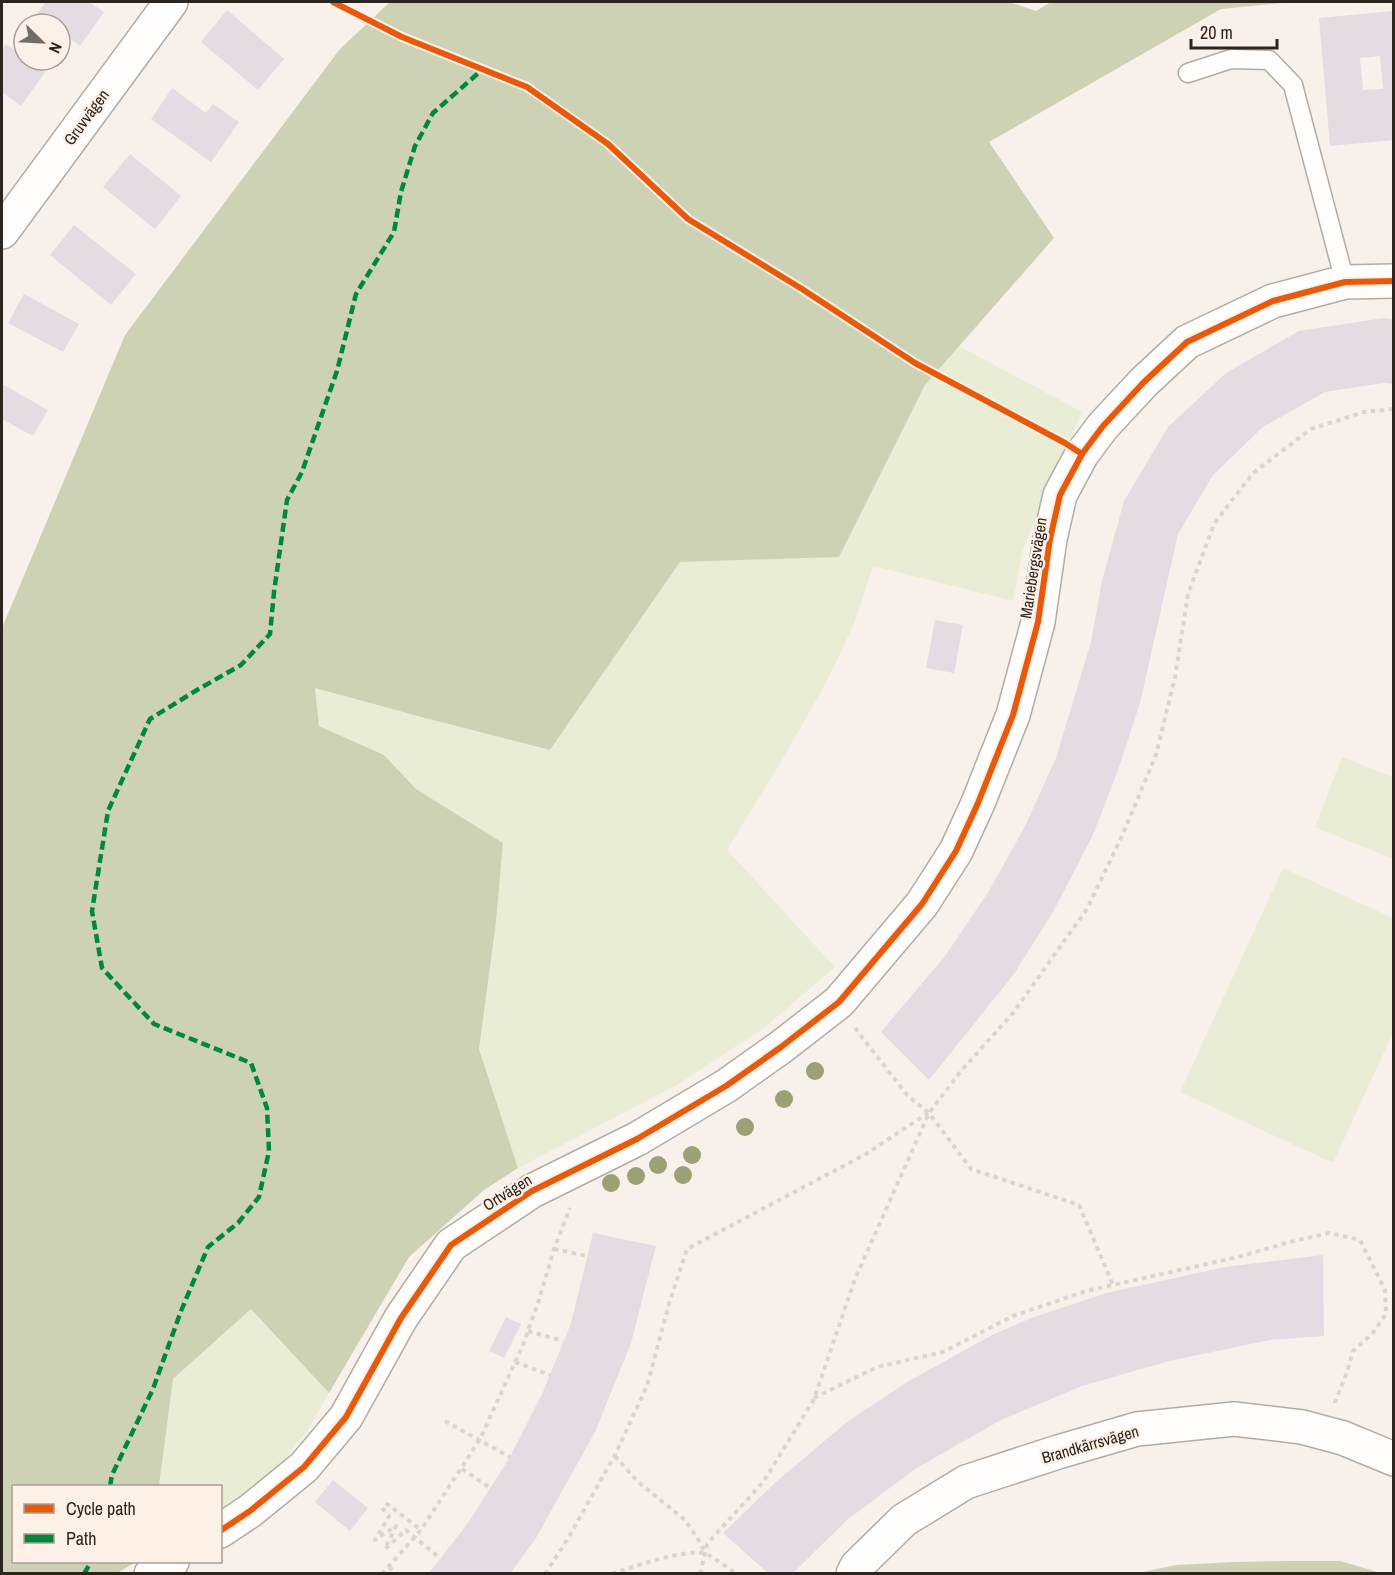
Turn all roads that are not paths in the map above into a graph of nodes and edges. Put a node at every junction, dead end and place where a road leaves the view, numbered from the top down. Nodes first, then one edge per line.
1 (171, 2) edge
2 (1188, 73) dead end
3 (2, 232) edge
4 (1394, 281) edge
5 (1345, 282) junction
6 (881, 952) joint
7 (1394, 1459) edge
8 (222, 1530) edge
9 (170, 1563) edge
10 (151, 1574) edge
11 (853, 1574) edge

1 - 3 street, Gruvvägen
2 - 5 lane
4 - 5 street, Mariebergsvägen
5 - 6 street, Mariebergsvägen
6 - 8 street, Ortvägen
7 - 11 street, Brandkärrsvägen
9 - 10 street

